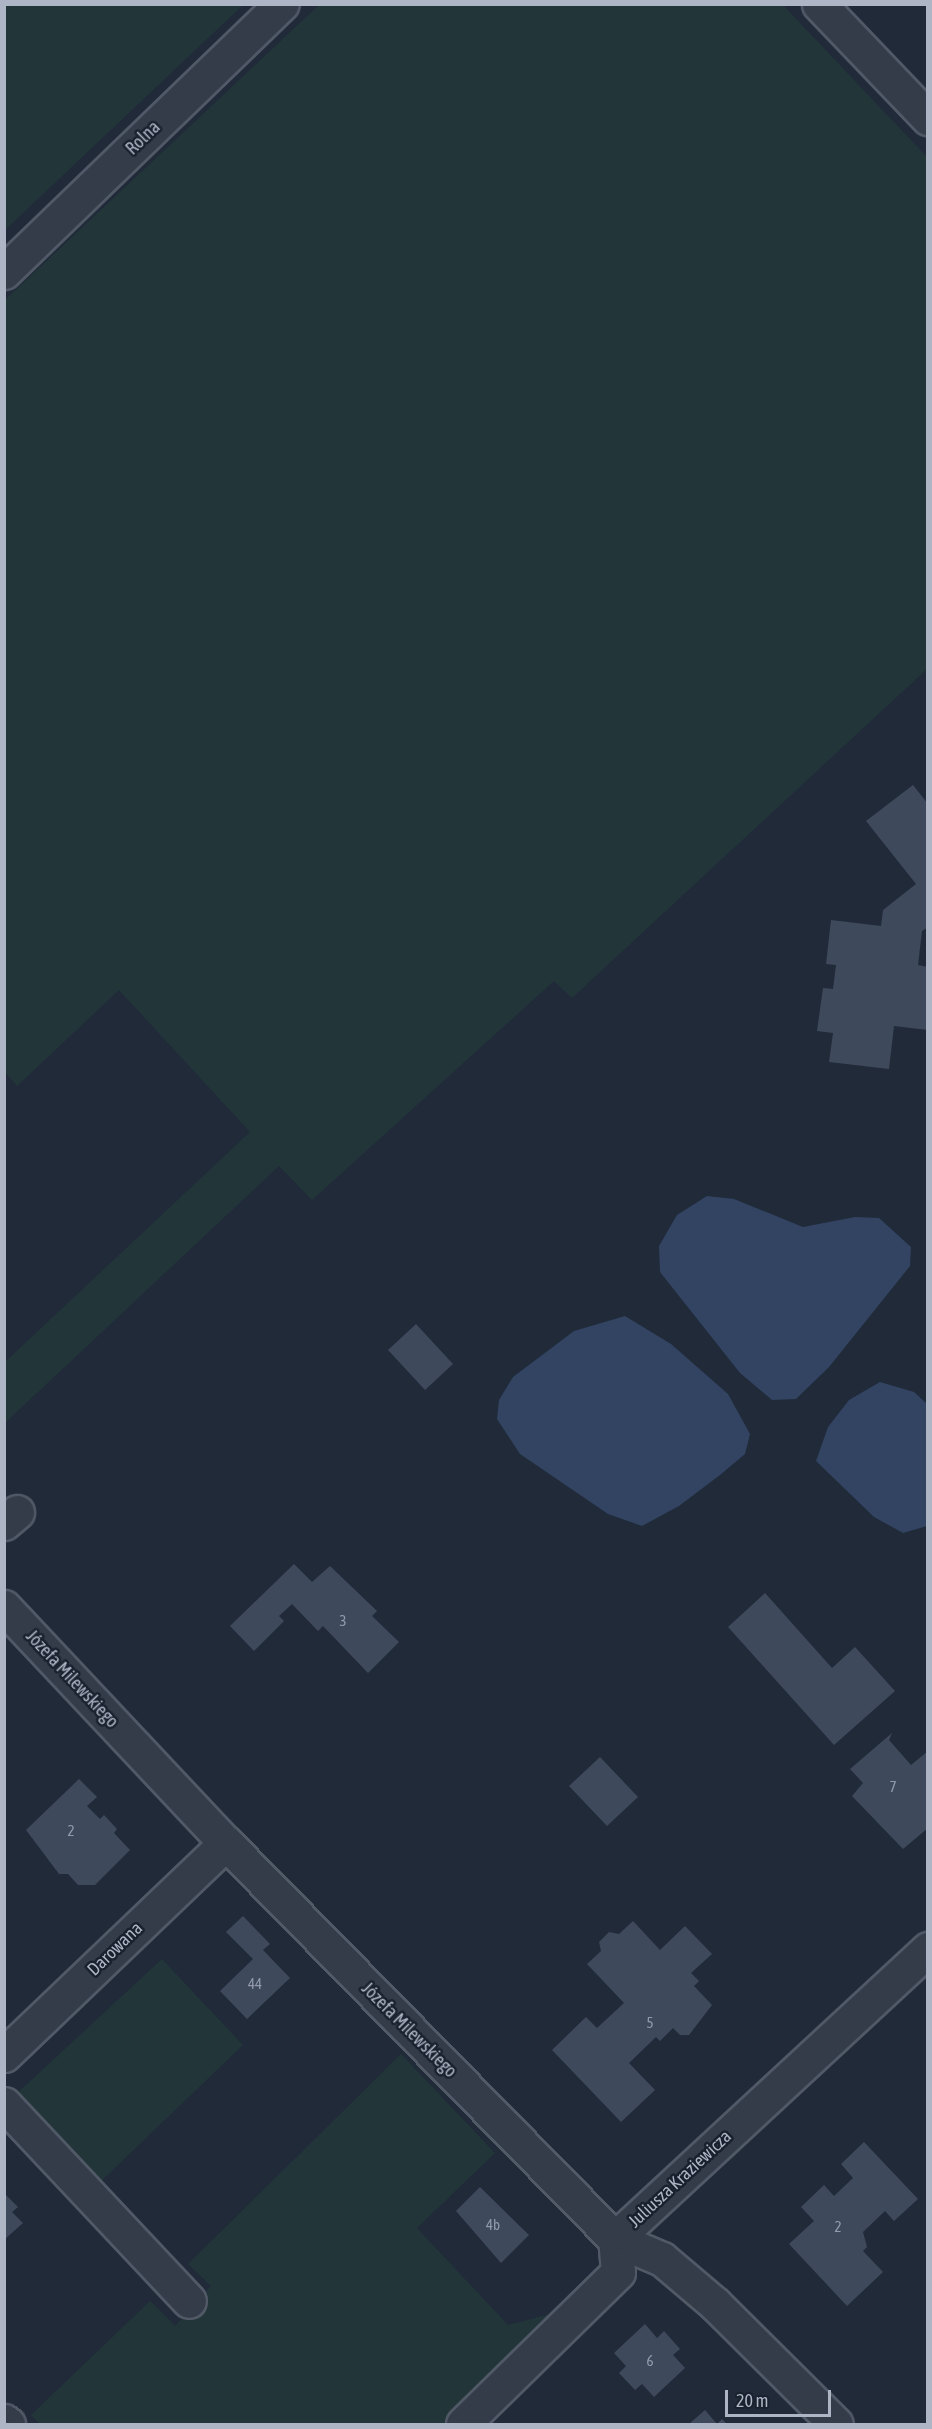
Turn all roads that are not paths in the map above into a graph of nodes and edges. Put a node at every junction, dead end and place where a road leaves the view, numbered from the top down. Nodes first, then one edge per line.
1 (282, 4) edge
2 (819, 4) edge
3 (927, 118) edge
4 (4, 272) edge
5 (4, 1607) edge
6 (226, 1843) junction
7 (927, 1950) edge
8 (4, 2055) edge
9 (4, 2104) edge
10 (615, 2239) junction
11 (189, 2301) dead end
12 (4, 2421) edge
13 (8, 2424) edge
14 (464, 2424) edge
15 (836, 2424) edge

1 - 4 street, Rolna
2 - 3 street
5 - 6 street, Józefa Milewskiego
6 - 8 street, Darowana
6 - 10 street, Józefa Milewskiego
7 - 10 street, Juliusza Kraziewicza
9 - 11 street
10 - 14 street, Juliusza Kraziewicza
10 - 15 street, Józefa Milewskiego
12 - 13 street

